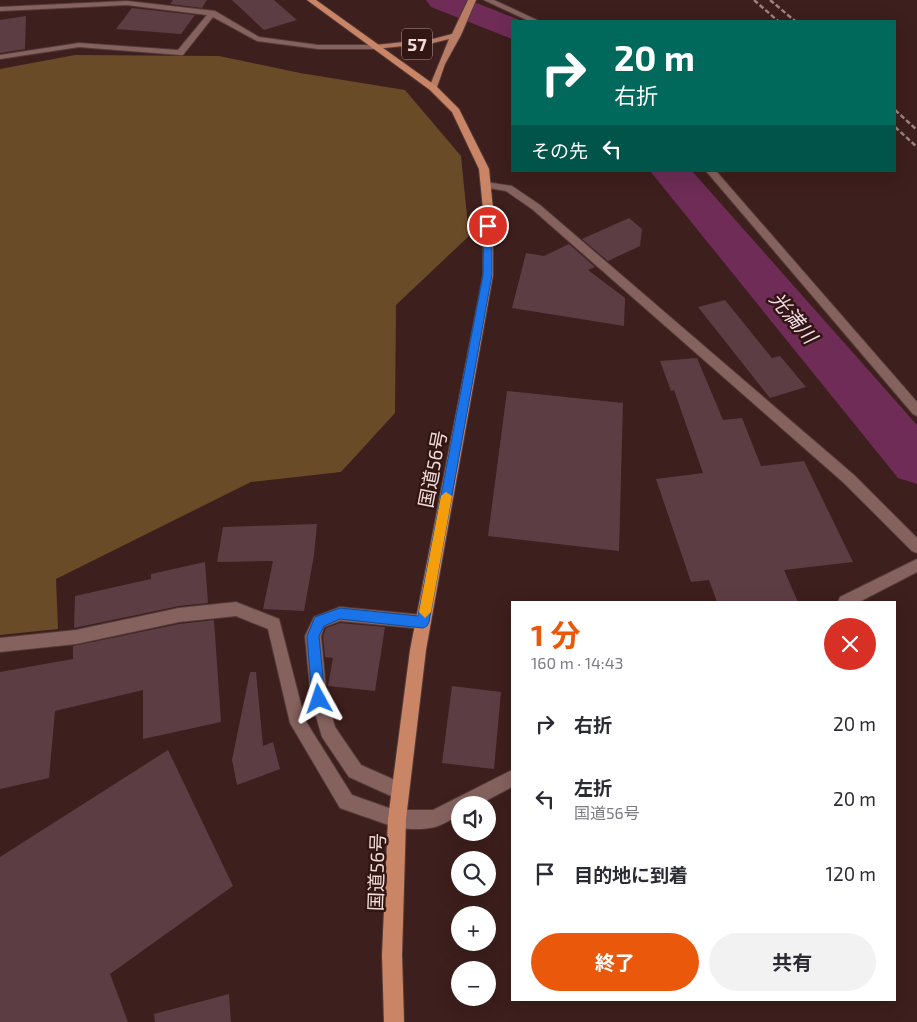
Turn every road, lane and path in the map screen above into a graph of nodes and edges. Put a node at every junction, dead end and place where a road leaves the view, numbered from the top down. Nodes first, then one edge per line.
1 (311, 0) edge
2 (472, 0) edge
3 (488, 0) edge
4 (0, 9) edge
5 (212, 13) junction
6 (533, 20) edge
7 (457, 35) junction
8 (375, 47) junction
9 (0, 57) edge
10 (433, 88) junction
11 (712, 172) edge
12 (486, 185) junction
13 (917, 411) edge
14 (917, 547) edge
15 (917, 565) edge
16 (847, 601) edge
17 (423, 622) junction
18 (0, 645) edge
19 (511, 779) edge
20 (400, 791) junction
21 (477, 796) edge
22 (451, 810) edge
23 (397, 819) junction
24 (394, 1022) edge

1 - 8 highway, 国道56号
2 - 7 main road, 57
3 - 6 street
4 - 5 street
5 - 8 street
5 - 9 street
7 - 8 main road, 57
7 - 10 main road, 57
8 - 10 highway, 国道56号
10 - 12 highway, 国道56号
11 - 13 street
12 - 14 street
12 - 17 highway, 国道56号
15 - 16 street
17 - 20 highway, 国道56号
17 - 20 street
18 - 23 street
19 - 21 street
20 - 23 highway, 国道56号
22 - 23 street
23 - 24 highway, 国道56号

